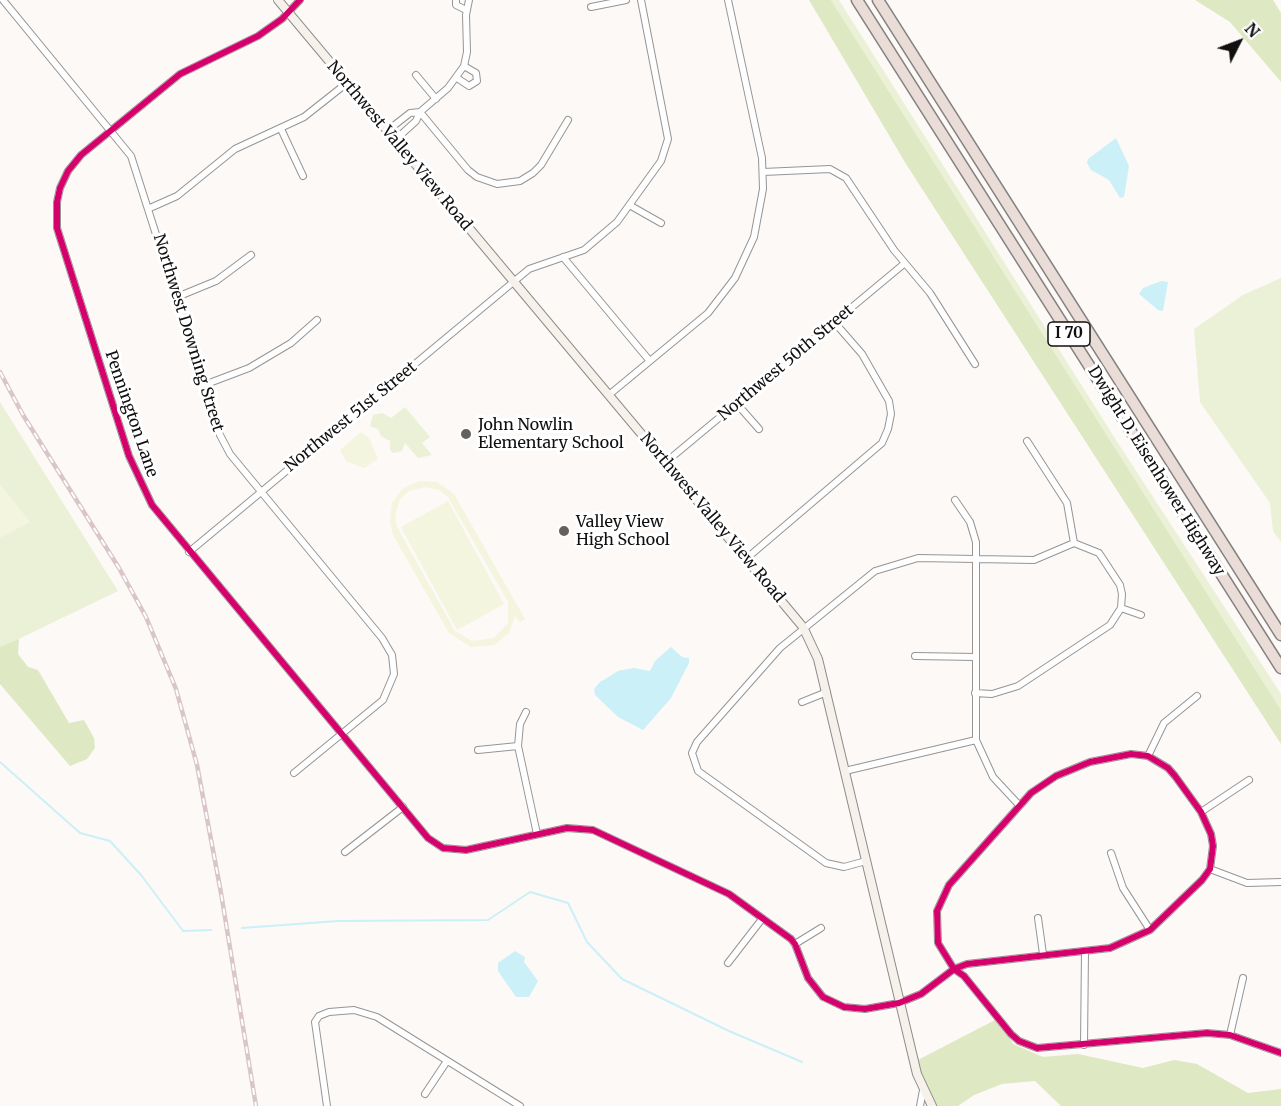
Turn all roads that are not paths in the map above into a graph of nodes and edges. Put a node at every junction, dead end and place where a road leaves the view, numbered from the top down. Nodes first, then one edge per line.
1 (278, 0) edge
2 (300, 0) edge
3 (456, 0) edge
4 (469, 0) edge
5 (626, 0) edge
6 (641, 0) edge
7 (728, 0) edge
8 (857, 0) edge
9 (878, 0) edge
10 (2, 2) edge
11 (591, 8) dead end
12 (466, 10) junction
13 (288, 14) junction
14 (464, 66) junction
15 (416, 75) dead end
16 (457, 78) junction
17 (347, 83) junction
18 (436, 99) junction
19 (420, 112) junction
20 (568, 120) dead end
21 (281, 129) junction
22 (112, 130) junction
23 (387, 131) junction
24 (395, 140) junction
25 (764, 172) junction
26 (303, 176) dead end
27 (631, 206) junction
28 (150, 208) junction
29 (661, 224) dead end
30 (251, 255) dead end
31 (563, 257) junction
32 (905, 263) junction
33 (514, 282) junction
34 (177, 297) junction
35 (317, 320) dead end
36 (835, 322) junction
37 (649, 360) junction
38 (975, 364) dead end
39 (204, 385) junction
40 (610, 394) junction
41 (736, 404) junction
42 (759, 429) dead end
43 (1027, 441) dead end
44 (666, 462) junction
45 (260, 492) junction
46 (956, 500) dead end
47 (1074, 543) junction
48 (189, 552) junction
49 (747, 558) junction
50 (977, 559) junction
51 (1121, 608) junction
52 (1141, 615) dead end
53 (803, 627) junction
54 (1281, 635) edge
55 (915, 656) dead end
56 (976, 657) junction
57 (1281, 668) edge
58 (827, 693) junction
59 (975, 693) junction
60 (1197, 696) dead end
61 (802, 702) dead end
62 (526, 712) dead end
63 (342, 734) junction
64 (976, 740) junction
65 (518, 746) junction
66 (478, 750) dead end
67 (1148, 756) junction
68 (845, 771) junction
69 (294, 773) dead end
70 (1249, 780) dead end
71 (1019, 804) junction
72 (403, 807) junction
73 (1200, 812) junction
74 (537, 834) junction
75 (345, 852) dead end
76 (1111, 853) dead end
77 (866, 861) junction
78 (1210, 869) junction
79 (1281, 882) edge
80 (1038, 918) dead end
81 (762, 919) junction
82 (821, 928) dead end
83 (1150, 930) junction
84 (795, 944) junction
85 (1085, 951) junction
86 (1043, 954) junction
87 (729, 963) dead end
88 (954, 969) junction
89 (1243, 978) dead end
90 (899, 1003) junction
91 (1230, 1035) junction
92 (1084, 1044) junction
93 (1281, 1053) edge
94 (447, 1061) junction
95 (923, 1090) junction
96 (425, 1094) dead end
97 (327, 1106) edge
98 (520, 1106) edge
99 (920, 1106) edge
100 (932, 1106) edge

1 - 13 street, Northwest Valley View Road
2 - 13 street, Pennington Lane
3 - 12 street
4 - 12 street
5 - 11 street
6 - 27 street, Northwest 51st Street
7 - 25 street
8 - 57 highway, Dwight D. Eisenhower Highway / I 70
9 - 54 highway, Dwight D. Eisenhower Highway / I 70
10 - 22 street, Northwest Downing Street
12 - 14 street
13 - 17 street, Northwest Valley View Road
13 - 22 street, Pennington Lane
14 - 16 street
14 - 16 street
15 - 18 street
16 - 18 street
17 - 21 street
17 - 23 street, Northwest Valley View Road
18 - 19 street
19 - 20 street
19 - 23 street
19 - 24 street
21 - 26 street
21 - 28 street
22 - 28 street, Northwest Downing Street
22 - 48 street, Pennington Lane
23 - 24 street, Northwest Valley View Road
24 - 33 street, Northwest Valley View Road
25 - 32 street
25 - 37 street
27 - 29 street
27 - 31 street, Northwest 51st Street
28 - 34 street, Northwest Downing Street
30 - 34 street
31 - 33 street, Northwest 51st Street
31 - 37 street
32 - 36 street, Northwest 50th Street
32 - 38 street
33 - 40 street, Northwest Valley View Road
33 - 45 street, Northwest 51st Street
34 - 39 street, Northwest Downing Street
35 - 39 street
36 - 41 street, Northwest 50th Street
36 - 49 street
37 - 40 street
39 - 45 street, Northwest Downing Street
40 - 44 street, Northwest Valley View Road
41 - 42 street
41 - 44 street, Northwest 50th Street
43 - 47 street
44 - 49 street, Northwest Valley View Road
45 - 48 street, Northwest 51st Street
45 - 63 street, Northwest Downing Street
46 - 50 street
47 - 50 street
47 - 51 street
48 - 63 street, Pennington Lane
49 - 53 street, Northwest Valley View Road
50 - 53 street
50 - 56 street
51 - 52 street
51 - 59 street
53 - 58 street, Northwest Valley View Road
53 - 77 street
55 - 56 street
56 - 59 street
58 - 61 street
58 - 68 street, Northwest Valley View Road
59 - 64 street
60 - 67 street
62 - 65 street
63 - 69 street
63 - 72 street, Pennington Lane
64 - 68 street
64 - 71 street
65 - 66 street
65 - 74 street
67 - 71 street
67 - 73 street
68 - 77 street, Northwest Valley View Road
70 - 73 street
71 - 88 street
72 - 74 street, Pennington Lane
72 - 75 street
73 - 78 street
74 - 81 street, Pennington Lane
76 - 83 street
77 - 90 street, Northwest Valley View Road
78 - 79 street
78 - 83 street
80 - 86 street
81 - 84 street, Pennington Lane
81 - 87 street
82 - 84 street
83 - 85 street
84 - 90 street
85 - 86 street
85 - 92 street
86 - 88 street
88 - 90 street
88 - 92 street
89 - 91 street
90 - 95 street, Northwest Valley View Road
91 - 92 street
91 - 93 street
94 - 96 street
94 - 97 street
94 - 98 street
95 - 99 street
95 - 100 street, Northwest Valley View Road

